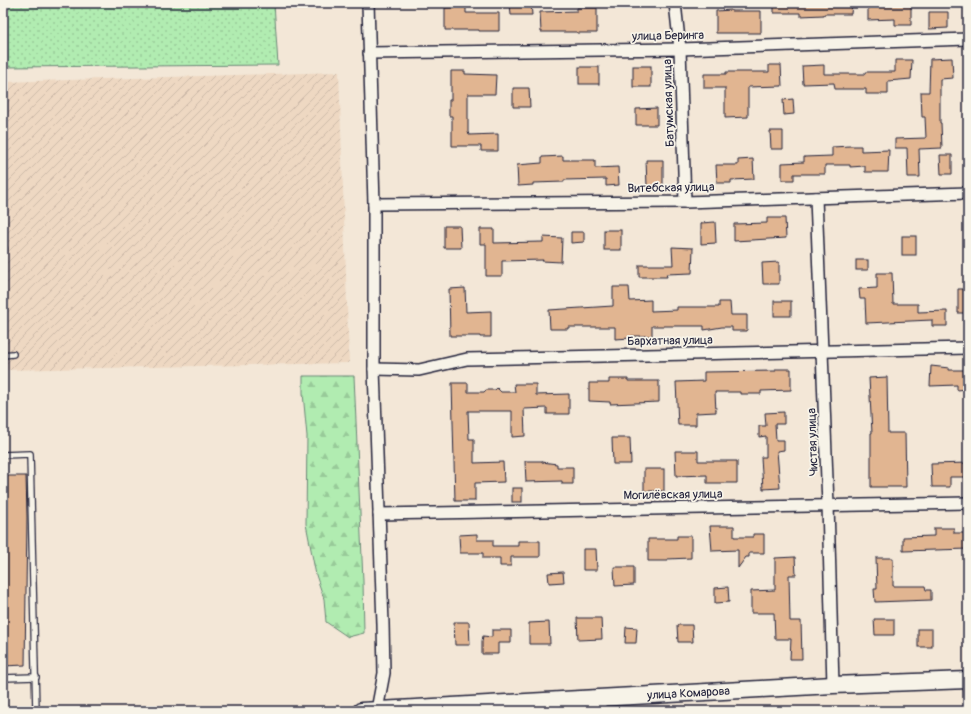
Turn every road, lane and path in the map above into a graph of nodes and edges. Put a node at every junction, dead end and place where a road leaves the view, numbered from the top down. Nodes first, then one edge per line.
1 (368, 3) edge
2 (675, 3) edge
3 (968, 39) edge
4 (680, 49) junction
5 (369, 53) junction
6 (968, 192) edge
7 (816, 198) junction
8 (686, 202) junction
9 (374, 204) junction
10 (968, 348) edge
11 (823, 351) junction
12 (3, 354) edge
13 (13, 354) dead end
14 (374, 369) junction
15 (3, 455) edge
16 (968, 503) edge
17 (828, 505) junction
18 (379, 514) junction
19 (36, 677) junction
20 (3, 678) edge
21 (968, 680) edge
22 (833, 684) junction
23 (600, 704) edge
24 (459, 708) edge
25 (404, 710) edge
26 (36, 711) edge
27 (369, 711) edge

1 - 5 street
2 - 4 street, Батумская улица
3 - 4 street, улица Беринга
4 - 5 street, улица Беринга
4 - 8 street, Батумская улица
5 - 9 street
6 - 7 street, Витебская улица
7 - 8 street, Витебская улица
7 - 11 street, Чистая улица
8 - 9 street, Витебская улица
9 - 14 street
10 - 11 street, Бархатная улица
11 - 14 street, Бархатная улица
11 - 17 street, Чистая улица
12 - 13 lane
14 - 18 street
15 - 19 lane
16 - 17 street, Могилёвская улица
17 - 18 street, Могилёвская улица
17 - 22 street, Чистая улица
18 - 27 street
19 - 20 lane
19 - 26 lane
21 - 22 street, улица Комарова
22 - 23 street, улица Комарова
23 - 24 street, улица Комарова
24 - 25 street, улица Комарова
25 - 27 street, улица Комарова

